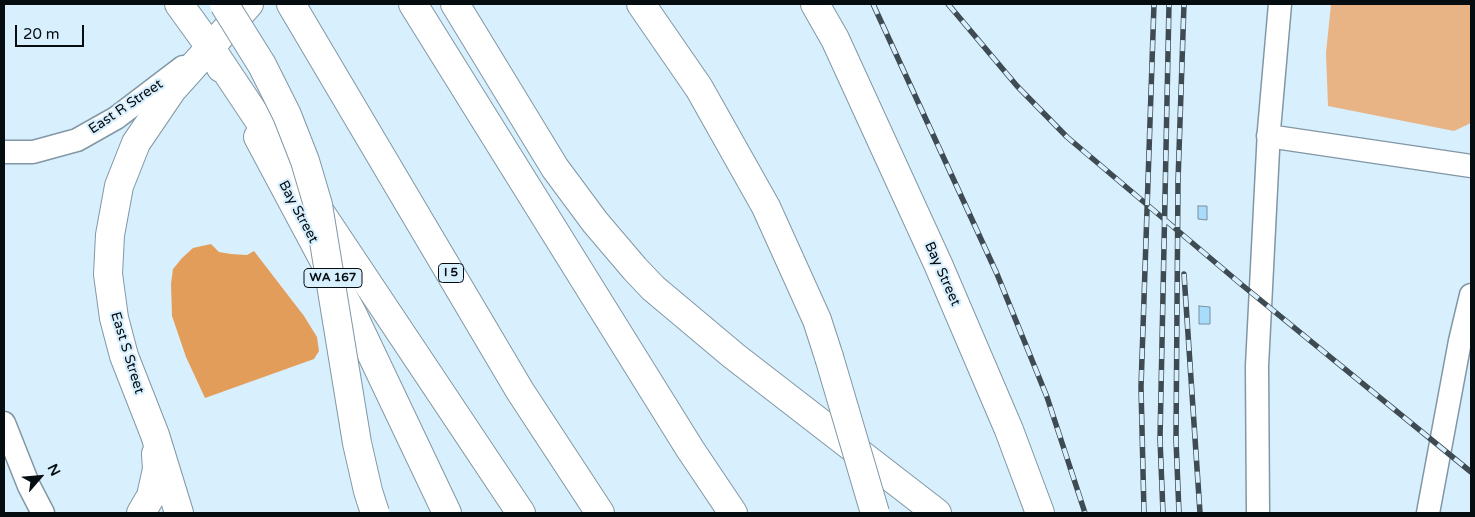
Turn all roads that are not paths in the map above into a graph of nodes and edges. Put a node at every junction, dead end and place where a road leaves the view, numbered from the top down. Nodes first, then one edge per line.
1 (180, 4) edge
2 (224, 4) edge
3 (249, 4) edge
4 (291, 4) edge
5 (413, 4) edge
6 (455, 4) edge
7 (641, 4) edge
8 (817, 4) edge
9 (1280, 4) edge
10 (210, 47) junction
11 (1268, 136) junction
12 (4, 152) edge
13 (1471, 166) edge
14 (1471, 295) edge
15 (4, 423) edge
16 (155, 435) junction
17 (177, 510) edge
18 (43, 513) edge
19 (142, 513) edge
20 (376, 513) edge
21 (447, 513) edge
22 (520, 513) edge
23 (600, 513) edge
24 (734, 513) edge
25 (875, 513) edge
26 (937, 513) edge
27 (1040, 513) edge
28 (1258, 513) edge
29 (1428, 513) edge

1 - 10 main road
2 - 20 main road, bridge
3 - 10 main road
4 - 23 main road, I 5
5 - 24 main road
6 - 26 main road
7 - 25 main road, bridge
8 - 27 main road, Bay Street
9 - 11 street
10 - 12 street, East R Street
10 - 16 main road, East S Street
10 - 21 main road, Bay Street / WA 167
10 - 22 main road
11 - 13 street
11 - 28 street
14 - 29 street
15 - 18 street
16 - 17 main road, East S Street
16 - 19 main road

